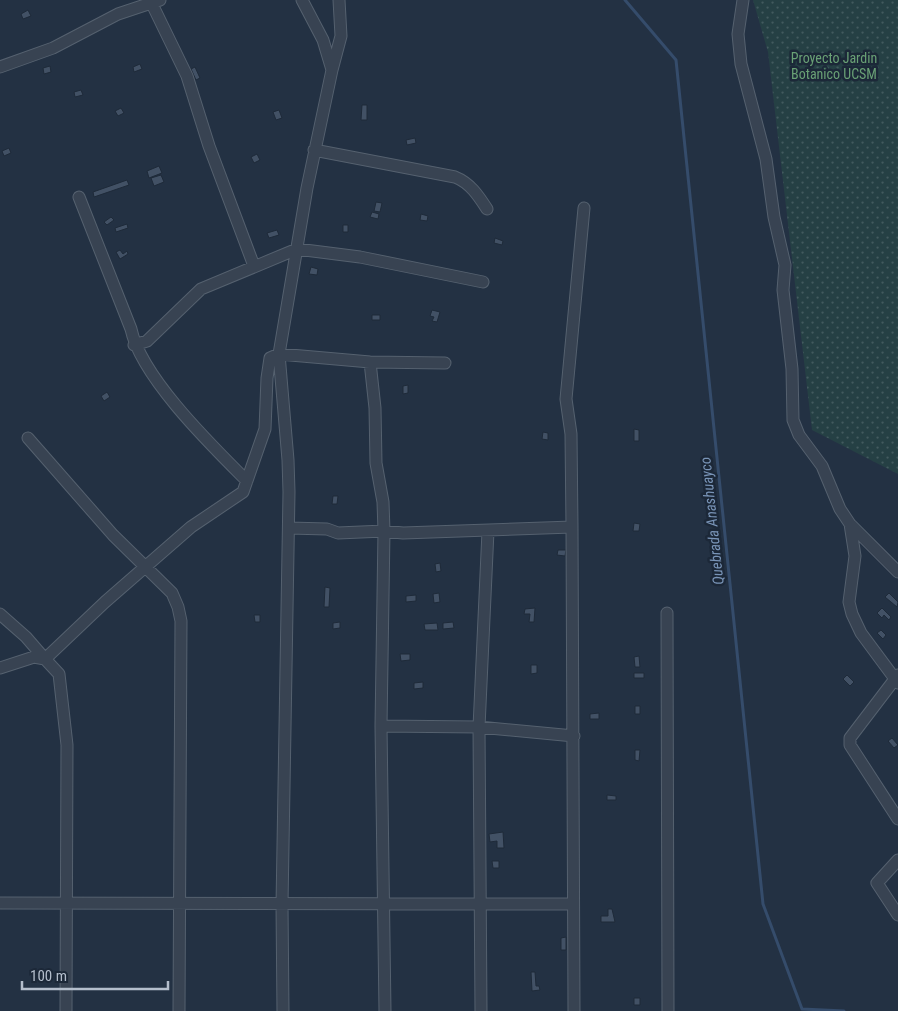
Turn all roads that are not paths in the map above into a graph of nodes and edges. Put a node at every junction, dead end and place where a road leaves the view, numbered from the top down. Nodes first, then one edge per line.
1 (302, 0) edge
2 (339, 0) edge
3 (743, 0) edge
4 (156, 2) edge
5 (0, 67) edge
6 (332, 70) junction
7 (314, 150) junction
8 (79, 198) dead end
9 (487, 208) dead end
10 (584, 208) dead end
11 (298, 249) junction
12 (254, 266) junction
13 (483, 282) dead end
14 (134, 344) junction
15 (279, 354) junction
16 (370, 362) junction
17 (445, 363) dead end
18 (28, 438) dead end
19 (247, 481) junction
20 (850, 524) junction
21 (572, 527) junction
22 (288, 528) junction
23 (384, 531) junction
24 (488, 531) junction
25 (145, 569) junction
26 (898, 572) edge
27 (667, 612) dead end
28 (0, 614) edge
29 (45, 658) junction
30 (0, 668) edge
31 (897, 679) edge
32 (381, 726) junction
33 (479, 727) junction
34 (574, 736) junction
35 (898, 818) edge
36 (898, 860) edge
37 (66, 902) junction
38 (178, 902) junction
39 (0, 903) edge
40 (385, 904) junction
41 (482, 904) junction
42 (574, 904) junction
43 (282, 905) junction
44 (898, 916) edge
45 (66, 1011) edge
46 (179, 1011) edge
47 (283, 1011) edge
48 (385, 1011) edge
49 (481, 1011) edge
50 (574, 1011) edge
51 (668, 1011) edge

1 - 6 street
2 - 6 street
3 - 20 street
4 - 5 street
4 - 12 street
6 - 7 street
7 - 9 street
7 - 11 street
8 - 14 street
10 - 21 street
11 - 12 street
11 - 13 street
11 - 15 street
12 - 14 street
14 - 19 street
15 - 16 street
15 - 19 street
15 - 22 street
16 - 17 street
16 - 23 street
18 - 25 street
19 - 25 street
20 - 26 street
20 - 31 street
21 - 24 street
21 - 34 street
22 - 23 street
22 - 43 street
23 - 24 street
23 - 32 street
24 - 33 street
25 - 29 street
25 - 38 street
27 - 51 street
28 - 29 street
29 - 30 street
29 - 37 street
31 - 35 street
32 - 33 street
32 - 40 street
33 - 34 street
33 - 41 street
34 - 42 street
36 - 44 street
37 - 38 street
37 - 39 street
37 - 45 street
38 - 43 street
38 - 46 street
40 - 41 street
40 - 43 street
40 - 48 street
41 - 42 street
41 - 49 street
42 - 50 street
43 - 47 street

